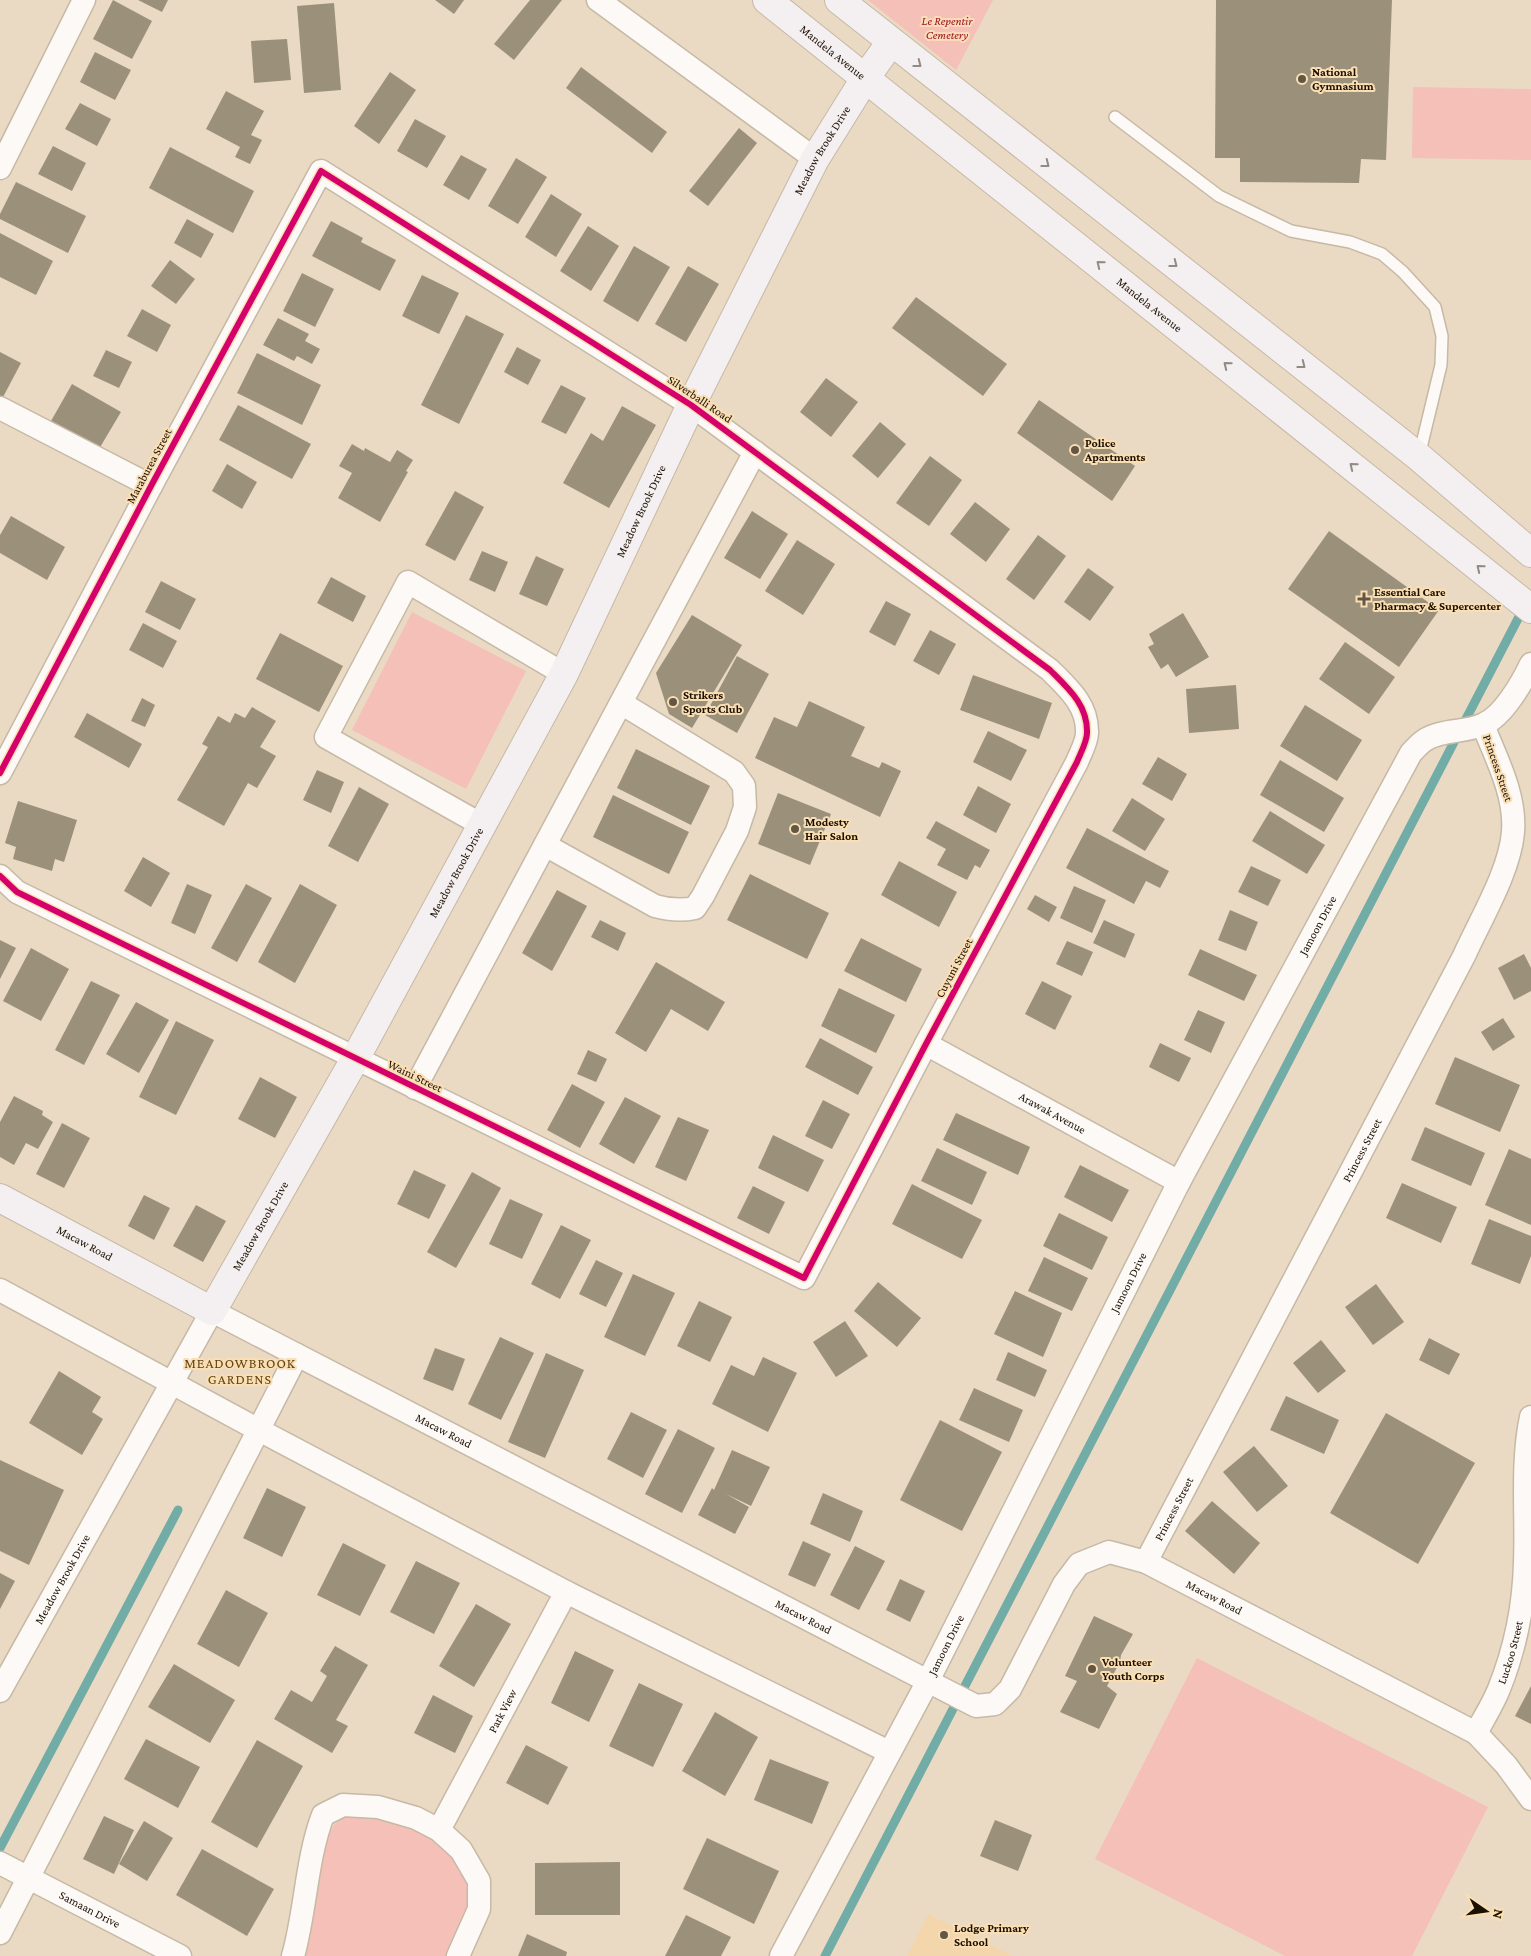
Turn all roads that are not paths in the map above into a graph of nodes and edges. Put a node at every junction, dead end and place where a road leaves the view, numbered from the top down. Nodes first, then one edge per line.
1 (84, 0) edge
2 (598, 0) edge
3 (767, 0) edge
4 (840, 0) edge
5 (891, 42) junction
6 (866, 77) junction
7 (1115, 117) dead end
8 (815, 159) junction
9 (0, 168) edge
10 (321, 171) joint
11 (691, 405) junction
12 (0, 408) edge
13 (755, 452) junction
14 (1419, 457) junction
15 (150, 486) junction
16 (1531, 553) edge
17 (1526, 606) edge
18 (1531, 664) edge
19 (1050, 670) joint
20 (564, 674) junction
21 (621, 703) junction
22 (1478, 726) junction
23 (0, 773) edge
24 (482, 824) junction
25 (545, 845) junction
26 (0, 876) edge
27 (926, 1044) junction
28 (356, 1059) junction
29 (415, 1088) junction
30 (1179, 1182) junction
31 (0, 1198) edge
32 (804, 1278) joint
33 (0, 1290) edge
34 (212, 1311) junction
35 (297, 1354) junction
36 (172, 1382) junction
37 (1531, 1417) edge
38 (258, 1429) junction
39 (1527, 1488) edge
40 (1146, 1562) junction
41 (566, 1592) junction
42 (937, 1686) junction
43 (0, 1691) edge
44 (1476, 1733) junction
45 (889, 1752) junction
46 (1531, 1799) edge
47 (439, 1830) junction
48 (0, 1864) edge
49 (28, 1878) junction
50 (0, 1934) edge
51 (180, 1956) edge
52 (293, 1956) edge
53 (458, 1956) edge
54 (781, 1956) edge

1 - 9 street
2 - 8 street
3 - 6 main road, Mandela Avenue
4 - 5 main road
5 - 6 main road, Meadow Brook Drive
5 -> 14 main road
6 - 8 main road, Meadow Brook Drive
17 -> 6 main road, Mandela Avenue
7 - 14 lane
8 - 11 main road, Meadow Brook Drive
10 - 11 street, Silverballi Road
10 - 15 street, Maraburea Street
11 - 13 street, Silverballi Road
11 - 20 main road, Meadow Brook Drive
12 - 15 street
13 - 19 street, Silverballi Road
13 - 21 street
14 - 16 main road
15 - 23 street, Maraburea Street
18 - 22 street, Jamoon Drive
19 - 27 street, Cuyuni Street
20 - 24 main road, Meadow Brook Drive
20 - 24 street
21 - 25 street
21 - 25 street
22 - 30 street, Jamoon Drive
22 - 40 street, Princess Street
24 - 28 main road, Meadow Brook Drive
25 - 29 street
26 - 28 street, Waini Street
27 - 30 street, Arawak Avenue
27 - 32 street, Cuyuni Street
28 - 29 street, Waini Street
28 - 34 main road, Meadow Brook Drive
29 - 32 street, Waini Street
30 - 42 street, Jamoon Drive
31 - 34 main road, Macaw Road
33 - 36 street
34 - 35 street, Macaw Road
34 - 36 street, Meadow Brook Drive
35 - 38 street
35 - 42 street, Macaw Road
36 - 38 street
36 - 43 street, Meadow Brook Drive
37 - 39 street, Luckoo Street
38 - 41 street
38 - 49 street
39 - 44 street, Luckoo Street
40 - 42 street, Macaw Road
40 - 44 street, Macaw Road
41 - 45 street
41 - 47 street, Park View
42 - 45 street, Jamoon Drive
44 - 46 street, Macaw Road
45 - 54 street, Jamoon Drive
47 - 52 street
47 - 53 street
48 - 49 street, Samaan Drive
49 - 50 street
49 - 51 street, Samaan Drive

